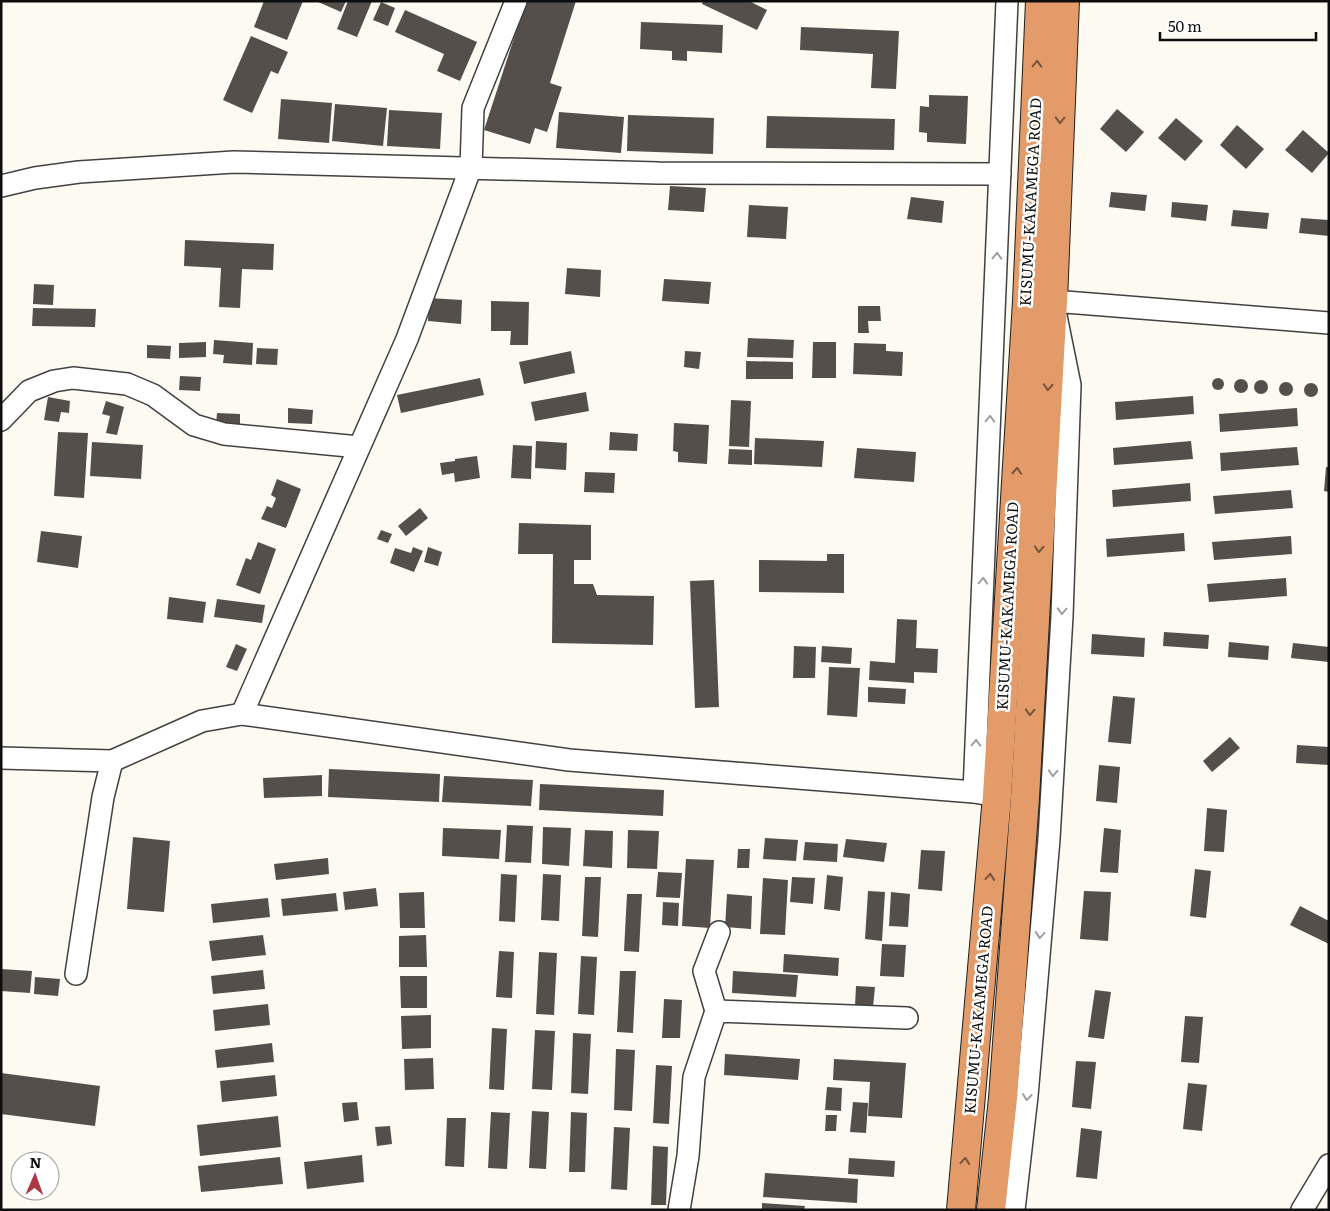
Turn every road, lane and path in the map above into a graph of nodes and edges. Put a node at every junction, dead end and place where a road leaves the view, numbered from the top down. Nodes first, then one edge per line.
1 (516, 1) edge
2 (1007, 1) edge
3 (1040, 1) edge
4 (1065, 1) edge
5 (471, 167) junction
6 (1000, 174) junction
7 (1, 186) edge
8 (1054, 301) junction
9 (1329, 323) edge
10 (1, 420) edge
11 (359, 447) junction
12 (242, 714) junction
13 (1, 758) edge
14 (112, 761) junction
15 (985, 794) junction
16 (719, 932) dead end
17 (76, 974) dead end
18 (716, 1011) junction
19 (907, 1018) dead end
20 (1329, 1164) edge
21 (679, 1210) edge
22 (961, 1210) edge
23 (991, 1210) edge
24 (1014, 1210) edge
25 (1302, 1210) edge

1 - 5 street
2 - 6 street
15 -> 3 highway, KISUMU-KAKAMEGA ROAD
4 -> 8 highway, KISUMU-KAKAMEGA ROAD
5 - 6 street
5 - 7 street
5 - 11 street
15 -> 6 street
8 - 9 street
8 -> 23 highway, KISUMU-KAKAMEGA ROAD
8 -> 24 street
10 - 11 street
11 - 12 street
12 - 14 street
12 - 15 street
13 - 14 street
14 - 17 street
22 -> 15 highway, KISUMU-KAKAMEGA ROAD
16 - 18 street
18 - 19 street
18 - 21 street
20 - 25 street

